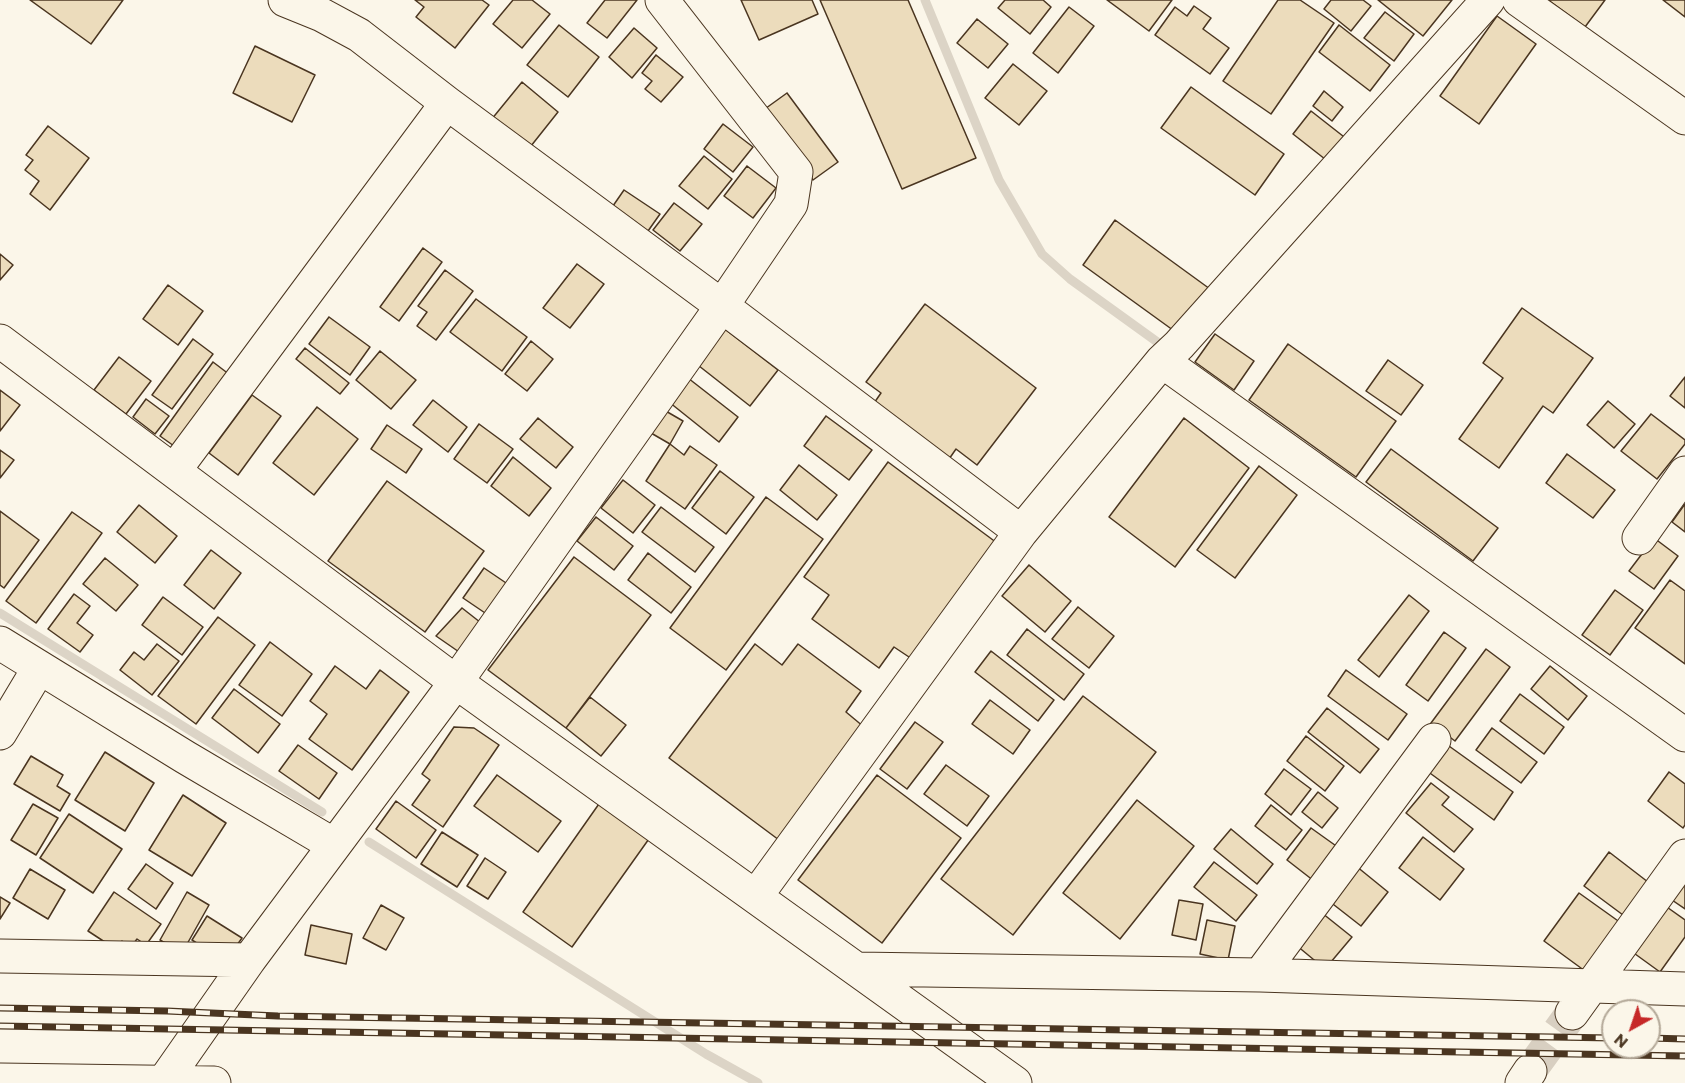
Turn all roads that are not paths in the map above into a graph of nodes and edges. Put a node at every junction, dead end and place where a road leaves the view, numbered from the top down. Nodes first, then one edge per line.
1 (285, 0) edge
2 (662, 0) edge
3 (1488, 0) edge
4 (1520, 0) edge
5 (447, 103) junction
6 (1685, 118) edge
7 (722, 306) junction
8 (0, 341) edge
9 (1171, 353) junction
10 (174, 471) junction
11 (1685, 474) edge
12 (1021, 532) junction
13 (1640, 538) dead end
14 (0, 644) edge
15 (39, 668) junction
16 (456, 682) junction
17 (0, 733) edge
18 (1685, 735) edge
19 (1434, 740) dead end
20 (334, 845) junction
21 (1685, 856) edge
22 (756, 896) junction
23 (0, 956) edge
24 (249, 960) junction
25 (857, 969) junction
26 (1260, 975) junction
27 (1591, 986) junction
28 (1685, 989) edge
29 (1572, 1013) tunnel mouth
30 (0, 1080) edge
31 (163, 1083) edge
32 (214, 1083) edge
33 (1015, 1083) edge

1 - 5 street
2 - 7 street
3 - 9 street
4 - 6 street
5 - 7 street
5 - 10 street
7 - 12 street
7 - 16 street
8 - 10 street
9 - 12 street
9 - 18 street
10 - 16 street
11 - 13 street
12 - 22 street
14 - 15 street
15 - 17 street
15 - 20 street
16 - 20 street
16 - 22 street
19 - 26 street
20 - 24 street
21 - 27 street
22 - 25 street
23 - 24 street
24 - 31 street
25 - 26 street
25 - 33 street
26 - 27 street
27 - 28 street
27 - 29 street
30 - 31 street
31 - 32 street

